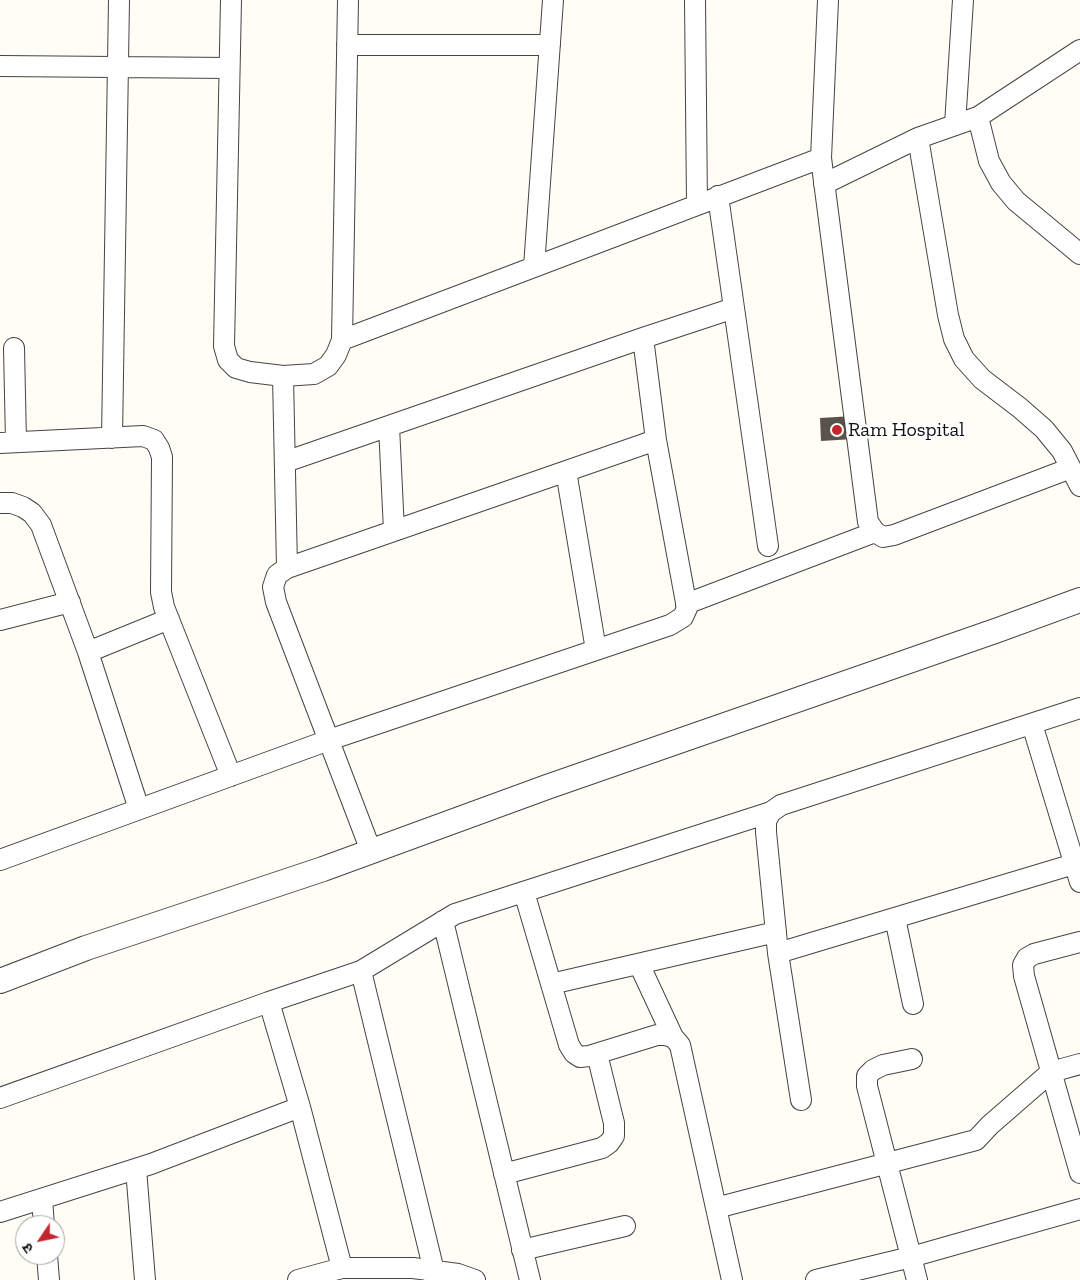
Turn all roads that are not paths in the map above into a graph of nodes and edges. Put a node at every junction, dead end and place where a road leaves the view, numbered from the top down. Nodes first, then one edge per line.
1 (119, 0) edge
2 (231, 0) edge
3 (348, 0) edge
4 (553, 0) edge
5 (695, 0) edge
6 (828, 0) edge
7 (963, 0) edge
8 (347, 45) junction
9 (550, 46) junction
10 (1078, 55) edge
11 (0, 66) edge
12 (118, 67) junction
13 (230, 68) junction
14 (978, 117) junction
15 (955, 125) junction
16 (918, 138) junction
17 (821, 158) junction
18 (824, 184) junction
19 (718, 196) junction
20 (697, 205) junction
21 (1080, 254) edge
22 (534, 267) junction
23 (734, 308) junction
24 (643, 338) junction
25 (342, 340) junction
26 (14, 348) dead end
27 (283, 376) junction
28 (389, 426) junction
29 (112, 438) junction
30 (656, 440) junction
31 (8, 442) edge
32 (285, 462) junction
33 (1071, 468) junction
34 (566, 471) junction
35 (1080, 486) edge
36 (0, 504) edge
37 (394, 531) junction
38 (875, 532) junction
39 (768, 546) dead end
40 (287, 568) junction
41 (1080, 600) edge
42 (70, 602) junction
43 (686, 604) junction
44 (169, 619) junction
45 (0, 620) edge
46 (596, 650) junction
47 (88, 652) junction
48 (1080, 708) edge
49 (1032, 724) junction
50 (329, 740) junction
51 (231, 776) junction
52 (139, 810) junction
53 (771, 812) junction
54 (371, 851) junction
55 (0, 860) edge
56 (1077, 873) edge
57 (524, 892) junction
58 (895, 918) junction
59 (443, 921) junction
60 (776, 932) junction
61 (1080, 942) edge
62 (778, 953) junction
63 (639, 964) junction
64 (360, 971) junction
65 (0, 981) edge
66 (551, 984) junction
67 (270, 1002) junction
68 (913, 1004) dead end
69 (674, 1037) junction
70 (597, 1054) junction
71 (912, 1059) dead end
72 (1080, 1064) edge
73 (1051, 1072) junction
74 (0, 1098) edge
75 (801, 1100) dead end
76 (300, 1107) junction
77 (886, 1163) junction
78 (136, 1168) junction
79 (1080, 1173) edge
80 (504, 1174) junction
81 (42, 1198) junction
82 (716, 1208) junction
83 (1080, 1209) edge
84 (0, 1212) edge
85 (43, 1215) edge
86 (625, 1226) dead end
87 (522, 1250) junction
88 (911, 1256) junction
89 (48, 1265) edge
90 (342, 1268) junction
91 (434, 1275) edge
92 (49, 1280) edge
93 (145, 1280) edge
94 (298, 1280) edge
95 (475, 1280) edge
96 (530, 1280) edge
97 (732, 1280) edge
98 (816, 1280) edge
99 (917, 1280) edge

1 - 12 street
2 - 13 street
3 - 8 street
4 - 9 street
5 - 20 street
6 - 17 street
7 - 15 street
8 - 9 street
8 - 25 street
9 - 22 street
10 - 14 street
11 - 12 street
12 - 13 street
12 - 29 street
13 - 27 street
14 - 15 street
14 - 21 street
15 - 16 street
16 - 18 street
16 - 33 street
17 - 18 street
17 - 19 street
18 - 38 street
19 - 20 street
19 - 23 street
20 - 22 street
22 - 25 street
23 - 24 street
23 - 39 street
24 - 28 street
24 - 30 street
25 - 27 street
26 - 31 street
27 - 32 street
28 - 32 street
28 - 37 street
29 - 31 street
29 - 44 street
30 - 34 street
30 - 43 street
32 - 40 street
33 - 35 street
33 - 38 street
34 - 37 street
34 - 46 street
36 - 42 street
37 - 40 street
38 - 43 street
40 - 50 street
41 - 54 street
42 - 45 street
42 - 47 street
43 - 46 street
44 - 47 street
44 - 51 street
46 - 50 street
47 - 52 street
48 - 49 street
49 - 53 street
49 - 56 street
50 - 51 street
50 - 54 street
51 - 52 street
52 - 55 street
53 - 57 street
53 - 60 street
54 - 65 street
56 - 58 street
57 - 59 street
57 - 66 street
58 - 62 street
58 - 68 street
59 - 64 street
59 - 80 street
60 - 62 street
60 - 63 street
61 - 73 street
62 - 75 street
63 - 66 street
63 - 69 street
64 - 67 street
64 - 91 street
66 - 70 street
67 - 74 street
67 - 76 street
69 - 70 street
69 - 82 street
70 - 80 street
71 - 77 street
72 - 73 street
73 - 77 street
73 - 79 street
76 - 78 street
76 - 90 street
77 - 82 street
77 - 88 street
78 - 81 street
78 - 93 street
80 - 87 street
81 - 84 street
81 - 85 street
82 - 97 street
83 - 88 street
86 - 87 street
87 - 96 street
88 - 98 street
88 - 99 street
89 - 92 street
90 - 91 street
90 - 94 street
91 - 95 street

